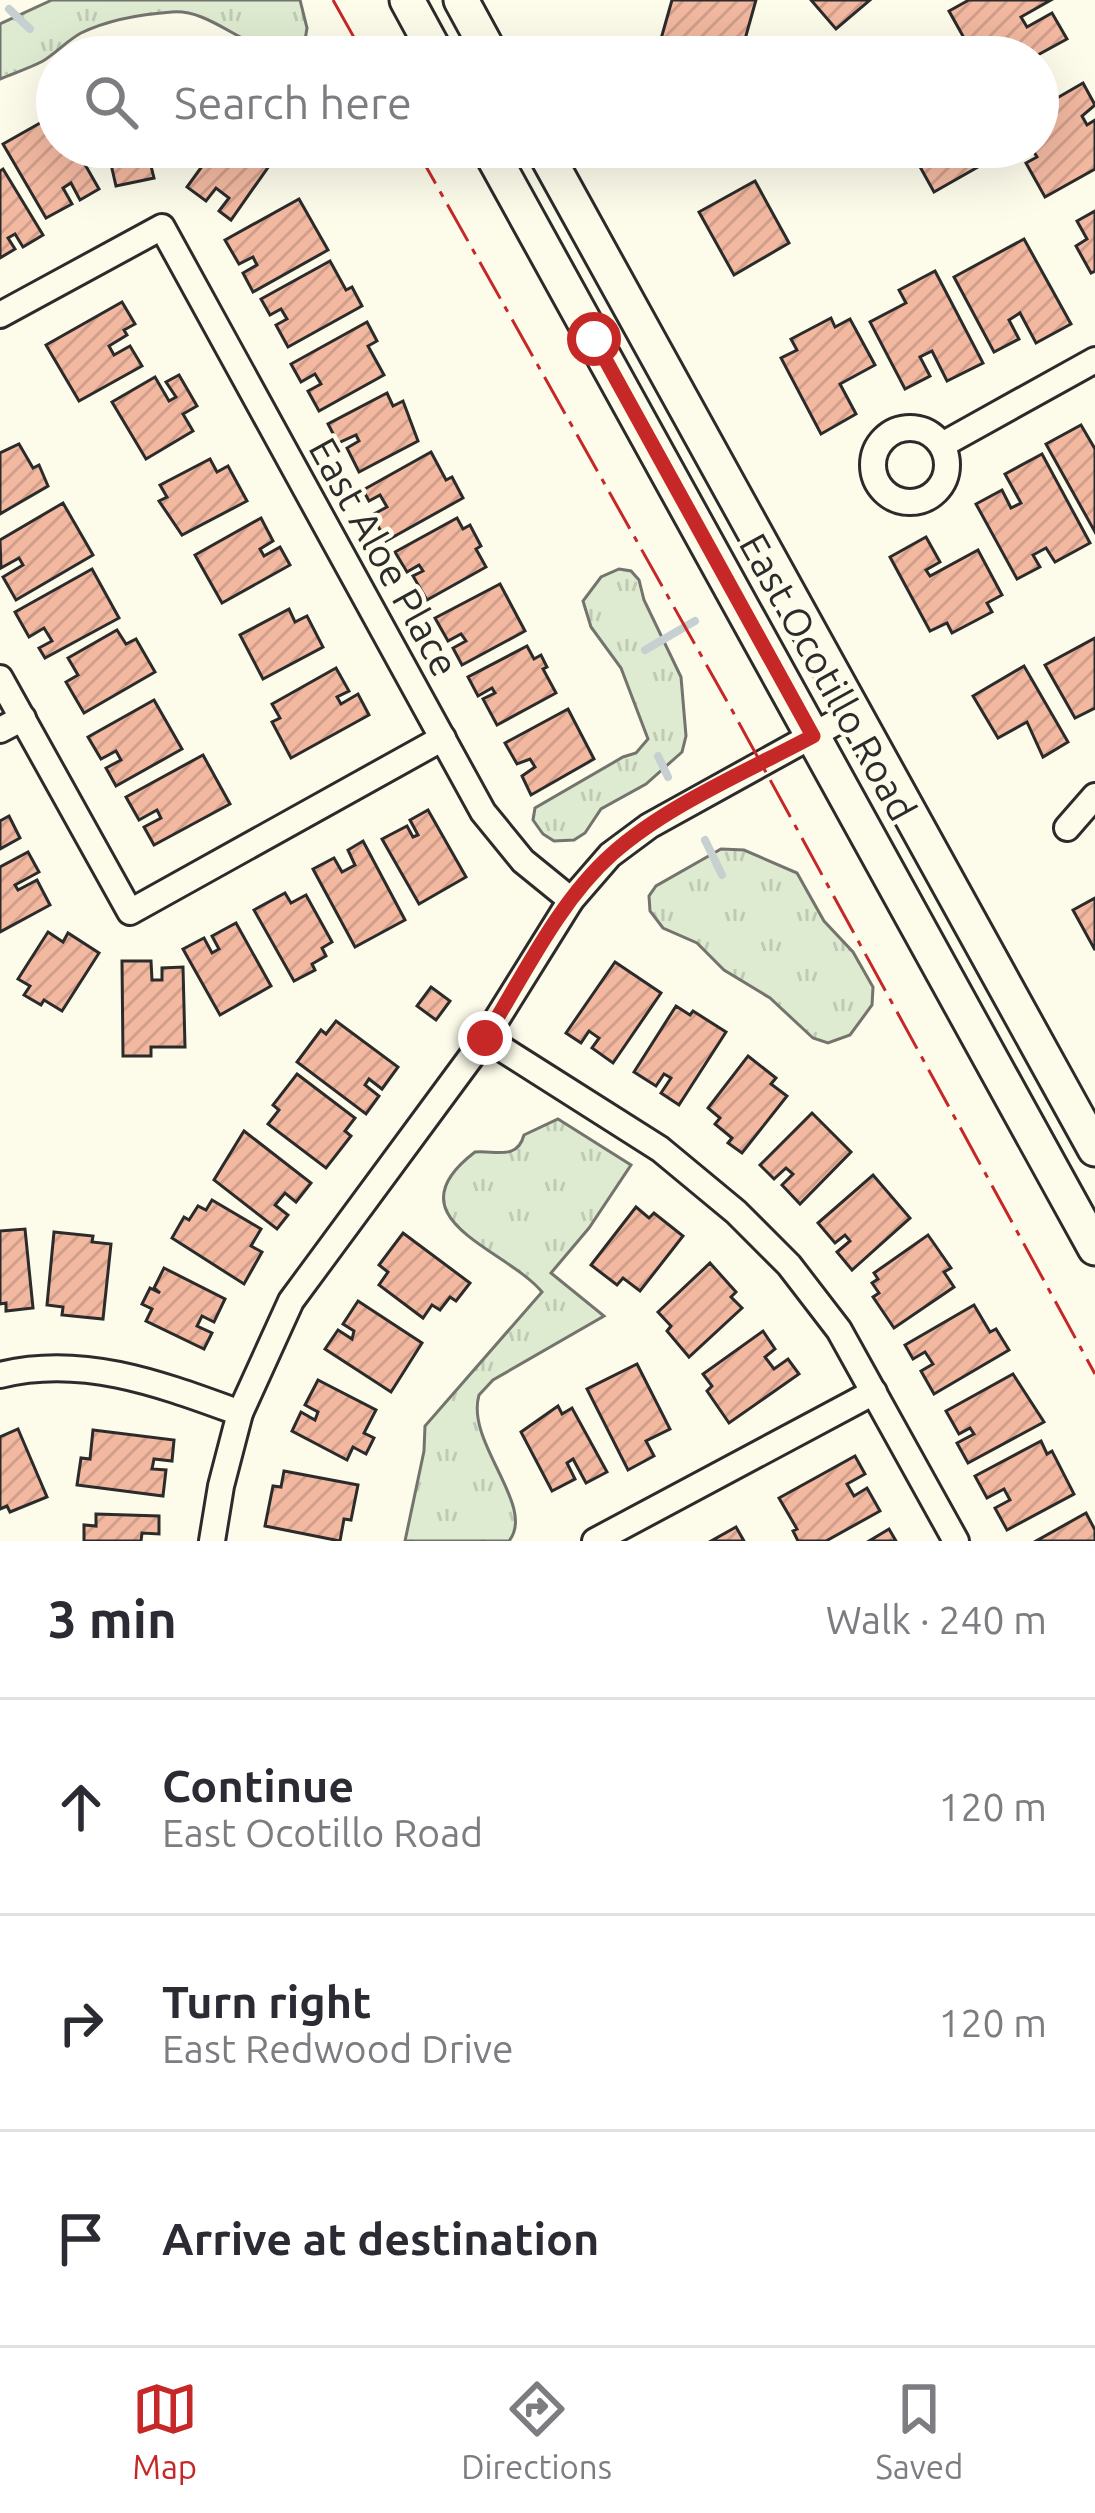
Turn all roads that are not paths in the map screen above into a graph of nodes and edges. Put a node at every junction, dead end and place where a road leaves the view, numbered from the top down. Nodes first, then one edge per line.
1 (407, 0) edge
2 (461, 0) edge
3 (427, 36) edge
4 (481, 36) edge
5 (500, 168) edge
6 (553, 168) edge
7 (0, 315) edge
8 (634, 316) junction
9 (594, 339) junction
10 (1095, 360) edge
11 (941, 445) dead end
12 (0, 678) edge
13 (853, 712) junction
14 (11, 724) edge
15 (813, 736) junction
16 (443, 738) junction
17 (1095, 796) edge
18 (1067, 828) dead end
19 (572, 900) junction
20 (485, 1038) junction
21 (1095, 1149) edge
22 (1095, 1248) edge
23 (0, 1375) edge
24 (874, 1392) junction
25 (241, 1413) junction
26 (212, 1541) edge
27 (595, 1541) edge
28 (956, 1541) edge

1 - 3 main road
2 - 4 main road
5 - 9 main road, East Ocotillo Road
6 - 8 main road, East Ocotillo Road
7 - 16 street, East Aloe Place
8 - 9 main road
8 - 13 main road, East Ocotillo Road
9 - 15 main road, East Ocotillo Road
10 - 11 street
12 - 14 street
13 - 15 street
13 - 21 main road, East Ocotillo Road
14 - 16 street
15 - 19 street
15 - 22 main road, East Ocotillo Road
16 - 19 street, East Aloe Place
17 - 18 street
19 - 20 street
20 - 24 street
20 - 25 street
23 - 25 street
24 - 27 street
24 - 28 street
25 - 26 street

